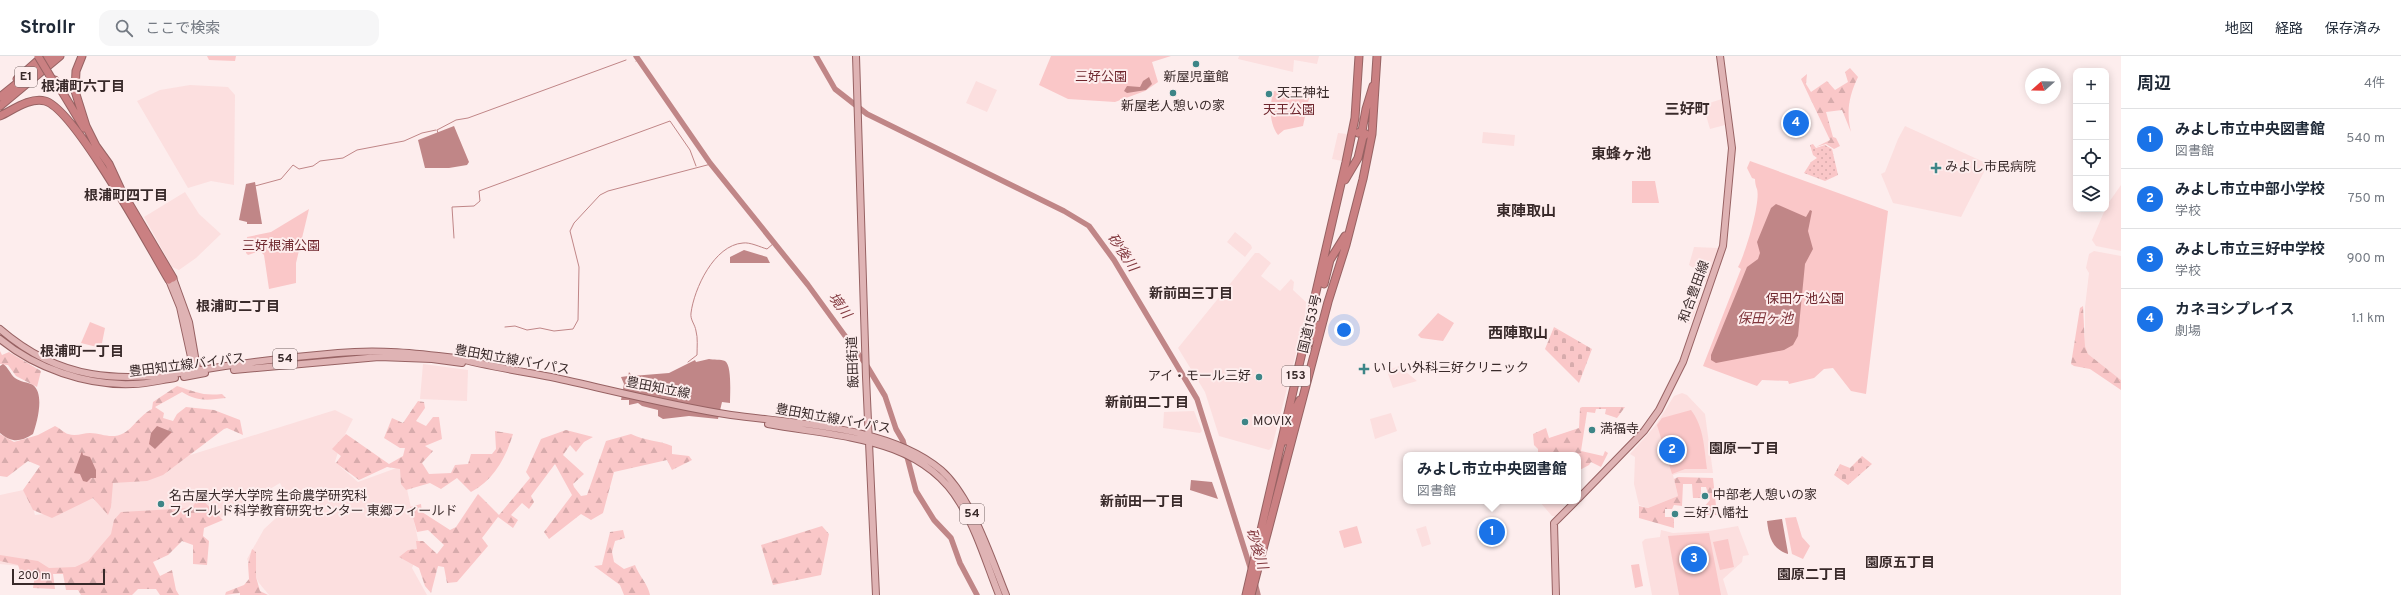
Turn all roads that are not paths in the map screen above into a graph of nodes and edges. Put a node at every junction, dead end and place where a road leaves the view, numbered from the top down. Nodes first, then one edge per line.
1 (38, 56) edge
2 (42, 56) edge
3 (51, 56) edge
4 (60, 56) edge
5 (82, 56) edge
6 (856, 56) edge
7 (1360, 56) edge
8 (1720, 56) edge
9 (1377, 58) edge
10 (54, 81) junction
11 (0, 93) edge
12 (0, 97) edge
13 (0, 106) edge
14 (0, 116) edge
15 (1358, 133) dead end
16 (1366, 134) dead end
17 (83, 138) junction
18 (96, 146) junction
19 (1337, 201) junction
20 (1357, 204) junction
21 (171, 279) junction
22 (1318, 298) dead end
23 (1326, 300) dead end
24 (0, 329) edge
25 (0, 339) edge
26 (1297, 372) junction
27 (196, 373) junction
28 (579, 384) joint
29 (1307, 388) junction
30 (732, 415) joint
31 (870, 439) junction
32 (880, 441) junction
33 (1581, 496) edge
34 (1573, 504) edge
35 (1266, 505) junction
36 (876, 595) edge
37 (999, 595) edge
38 (1006, 595) edge
39 (1246, 595) edge
40 (1252, 595) edge
41 (1556, 595) edge

1 - 10 highway, bridge
2 - 10 highway, bridge
2 - 11 highway
3 - 12 highway, E1
4 - 13 highway, E1
5 - 18 highway
6 - 31 main road, 飯田街道
7 - 19 highway, 国道153号 / 153
8 - 33 main road, 和合豊田線
9 - 15 highway, 153
9 - 20 highway, 国道153号 / 153
10 - 17 highway
10 - 18 highway
14 - 17 highway
16 - 19 highway, 153
17 - 21 highway
18 - 21 highway
19 - 26 highway, 国道153号 / 153
20 - 22 highway, 153
20 - 29 highway, 国道153号 / 153
21 - 27 main road
23 - 26 highway, 153
24 - 27 main road, 豊田知立線バイパス / 54
25 - 27 main road, 豊田知立線バイパス / 54
26 - 35 highway, 国道153号 / 153
27 - 28 main road, 豊田知立線バイパス / 54
28 - 30 main road, 豊田知立線 / 54
29 - 35 highway, 153
29 - 40 highway, 国道153号 / 153
30 - 31 main road, 豊田知立線バイパス / 54
31 - 32 main road, 豊田知立線バイパス / 54
31 - 36 main road, 飯田街道
32 - 37 main road, 豊田知立線バイパス / 54
32 - 38 main road, 豊田知立線バイパス / 54
34 - 41 main road, 和合豊田線
35 - 39 highway, 国道153号 / 153

